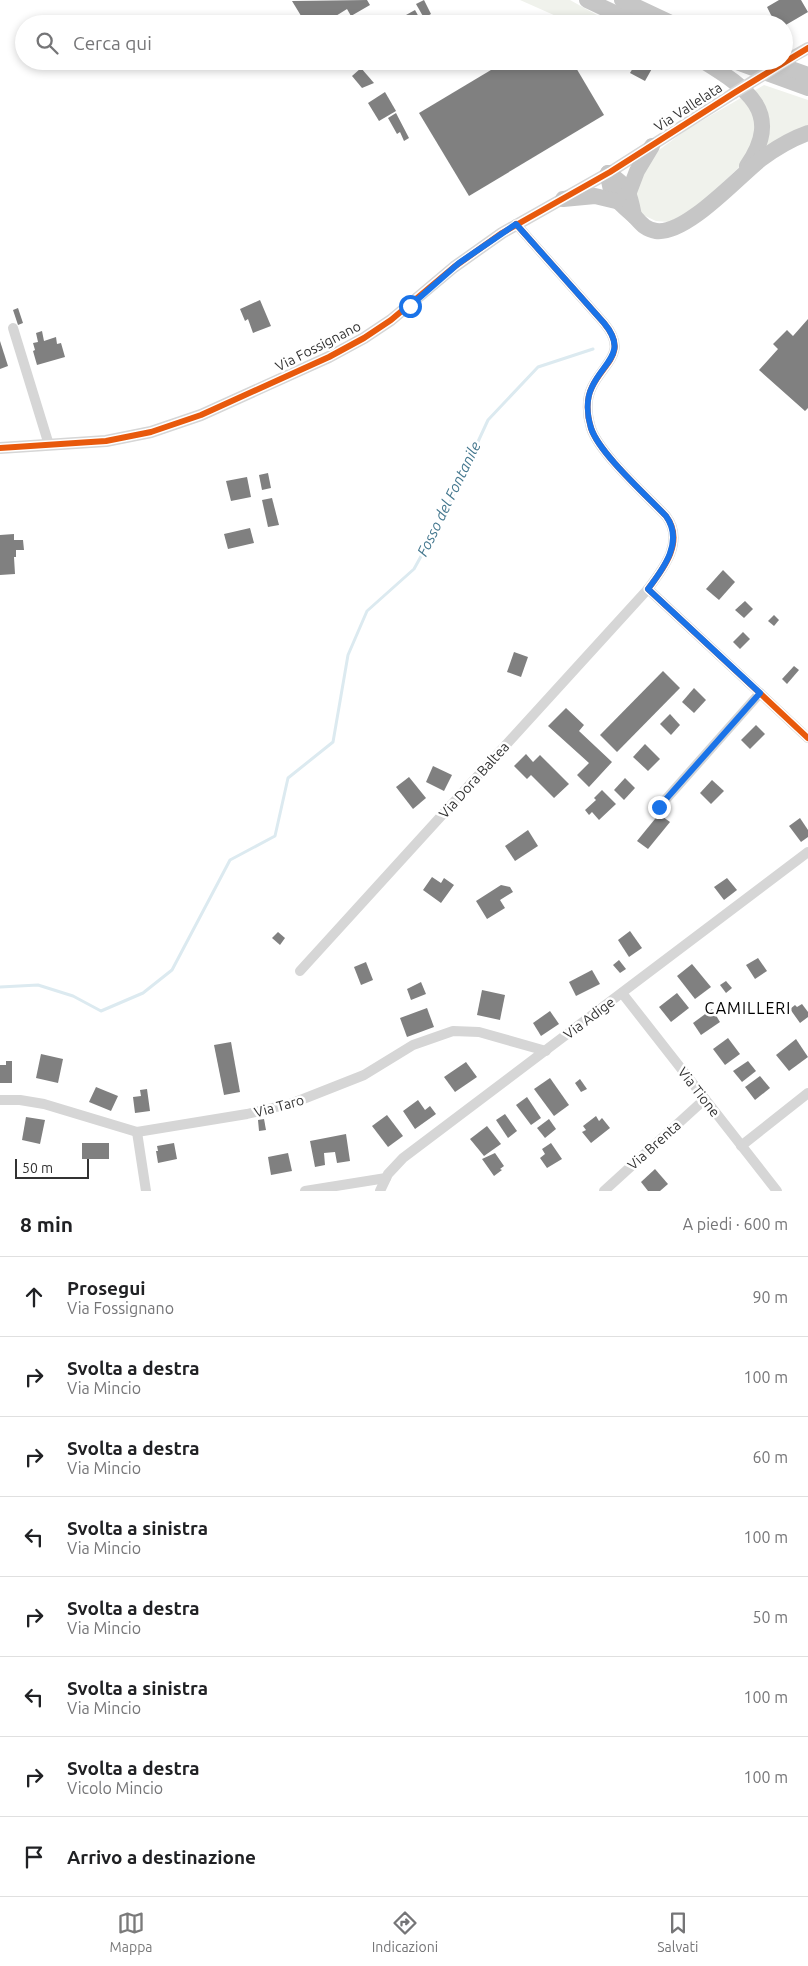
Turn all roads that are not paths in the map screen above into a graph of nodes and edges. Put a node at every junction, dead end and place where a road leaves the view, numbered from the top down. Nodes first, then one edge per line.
1 (587, 0) edge
2 (622, 0) edge
3 (619, 15) edge
4 (654, 15) edge
5 (808, 48) edge
6 (793, 56) edge
7 (716, 70) edge
8 (759, 70) edge
9 (771, 70) edge
10 (793, 70) edge
11 (808, 75) edge
12 (808, 88) edge
13 (808, 133) edge
14 (652, 146) junction
15 (608, 172) junction
16 (741, 176) junction
17 (623, 197) junction
18 (563, 199) junction
19 (516, 224) junction
20 (13, 328) dead end
21 (49, 445) junction
22 (0, 448) edge
23 (648, 589) junction
24 (760, 693) junction
25 (808, 738) edge
26 (659, 807) dead end
27 (808, 852) edge
28 (300, 971) dead end
29 (622, 993) junction
30 (546, 1051) junction
31 (808, 1093) edge
32 (705, 1099) junction
33 (0, 1100) edge
34 (137, 1132) junction
35 (741, 1146) junction
36 (386, 1178) junction
37 (146, 1191) edge
38 (305, 1191) edge
39 (380, 1191) edge
40 (604, 1191) edge
41 (777, 1191) edge

1 - 3 highway
2 - 4 highway
5 - 6 street, Via Vallelata, bridge
7 - 16 highway
8 - 12 highway
9 - 14 street, Via Vallelata, bridge
10 - 11 highway
13 - 16 highway
14 - 15 street, Via Vallelata
14 - 17 highway
15 - 17 highway
15 - 18 street, Via Fossignano
16 - 17 highway
17 - 18 highway
18 - 19 street, Via Fossignano
19 - 21 street, Via Fossignano
19 - 23 street, Via Dora Baltea
20 - 21 street
21 - 22 street, Via Fossignano
23 - 24 street
23 - 28 street, Via Dora Baltea
24 - 25 street
24 - 26 street
27 - 29 street, Via Adige
29 - 30 street, Via Adige
29 - 32 street, Via Tione
30 - 34 street, Via Taro
30 - 36 street, Via Adige
31 - 35 street
32 - 35 street, Via Tione
32 - 40 street, Via Brenta
33 - 34 street, Via Taro
34 - 37 street
35 - 41 street, Via Tione
36 - 38 street
36 - 39 street, Via Adige

